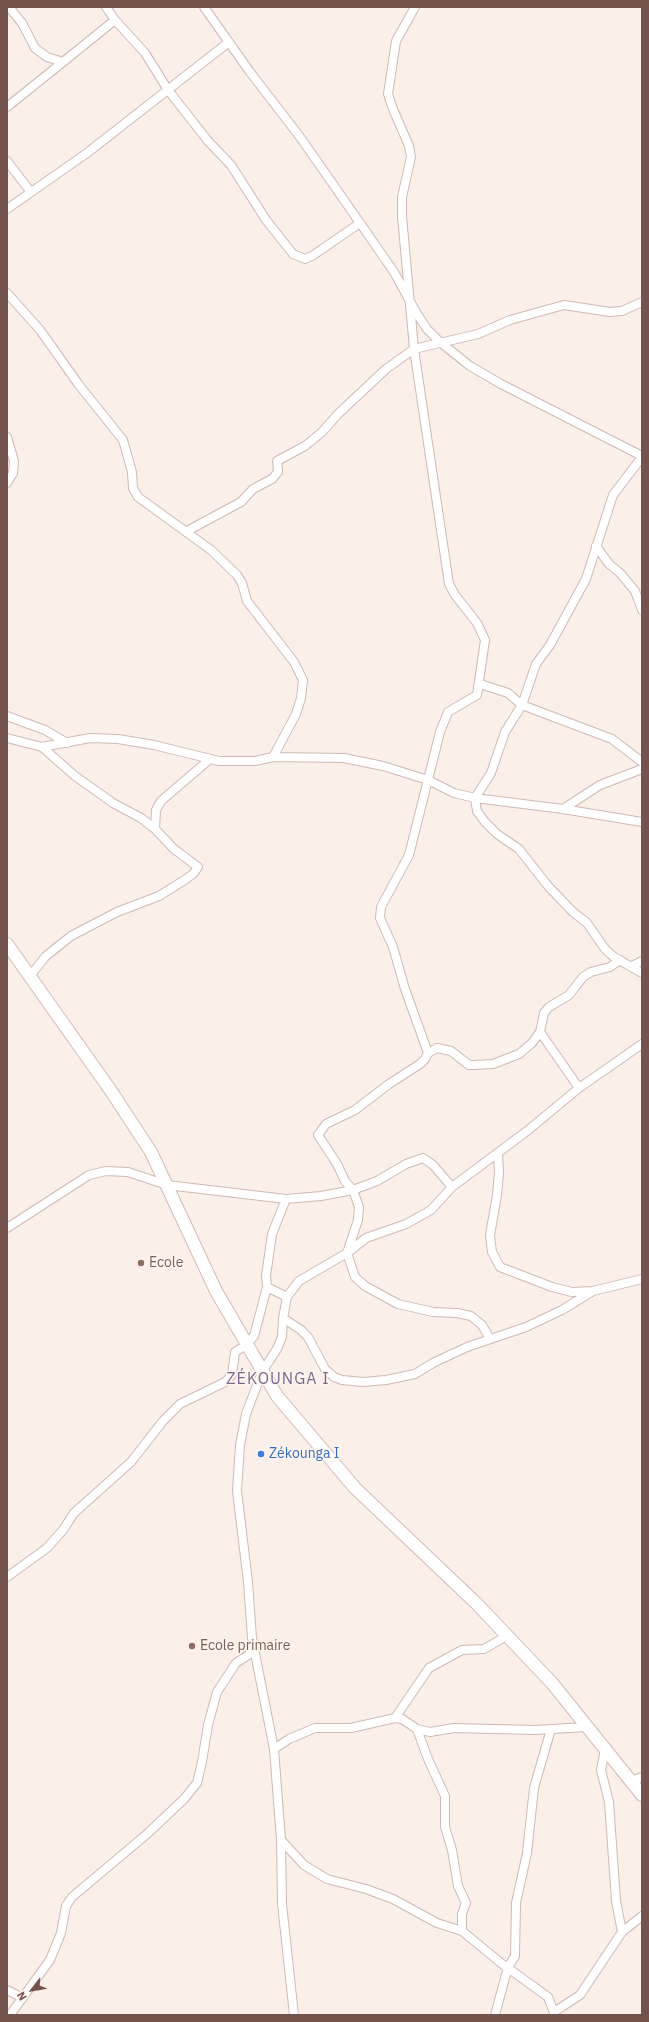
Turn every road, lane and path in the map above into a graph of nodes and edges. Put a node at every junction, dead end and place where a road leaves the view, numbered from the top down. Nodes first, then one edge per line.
1 (9, 7) edge
2 (106, 7) edge
3 (204, 7) edge
4 (415, 7) edge
5 (115, 20) junction
6 (229, 42) junction
7 (63, 62) junction
8 (168, 90) junction
9 (7, 107) edge
10 (7, 161) edge
11 (30, 191) junction
12 (7, 209) edge
13 (360, 223) junction
14 (7, 293) edge
15 (410, 301) junction
16 (642, 302) edge
17 (440, 342) junction
18 (414, 349) junction
19 (7, 437) edge
20 (642, 456) edge
21 (7, 483) edge
22 (187, 531) junction
23 (596, 546) junction
24 (642, 610) edge
25 (480, 684) junction
26 (522, 705) junction
27 (7, 716) edge
28 (7, 738) edge
29 (68, 743) junction
30 (42, 747) junction
31 (273, 757) junction
32 (210, 759) junction
33 (642, 762) edge
34 (642, 769) edge
35 (428, 780) junction
36 (475, 798) junction
37 (563, 809) junction
38 (642, 822) edge
39 (155, 829) junction
40 (7, 944) edge
41 (620, 960) junction
42 (642, 960) edge
43 (632, 966) junction
44 (642, 973) edge
45 (30, 976) junction
46 (540, 1032) junction
47 (642, 1044) edge
48 (428, 1053) junction
49 (579, 1088) junction
50 (498, 1153) junction
51 (167, 1185) junction
52 (452, 1187) junction
53 (353, 1190) junction
54 (286, 1199) junction
55 (7, 1228) edge
56 (347, 1253) junction
57 (642, 1279) edge
58 (267, 1287) junction
59 (593, 1291) junction
60 (287, 1297) junction
61 (282, 1318) junction
62 (490, 1339) junction
63 (246, 1345) junction
64 (262, 1372) junction
65 (7, 1577) edge
66 (507, 1636) junction
67 (252, 1638) junction
68 (395, 1718) junction
69 (586, 1727) junction
70 (417, 1729) junction
71 (551, 1729) junction
72 (274, 1749) junction
73 (605, 1749) junction
74 (636, 1779) edge
75 (642, 1795) edge
76 (281, 1840) junction
77 (642, 1916) edge
78 (462, 1931) junction
79 (622, 1932) junction
80 (508, 1967) junction
81 (7, 1990) edge
82 (23, 1998) junction
83 (555, 2014) edge
84 (10, 2015) edge
85 (294, 2015) edge
86 (495, 2015) edge

1 - 7 street
2 - 5 street
3 - 6 street
4 - 15 street
5 - 7 street
5 - 8 street
6 - 8 street
6 - 13 street
7 - 9 street
8 - 11 street
8 - 13 street
10 - 11 street
11 - 12 street
13 - 15 street
14 - 22 street
15 - 17 street
15 - 18 street
16 - 17 street
17 - 18 street
17 - 20 street
18 - 22 street
18 - 25 street
19 - 21 street
20 - 23 street
22 - 31 street
23 - 24 street
23 - 26 street
25 - 26 street
25 - 35 street
26 - 33 street
26 - 36 street
27 - 29 street
28 - 30 street
29 - 30 street
29 - 32 street
30 - 39 street
31 - 32 street
31 - 35 street
32 - 39 street
34 - 37 street
35 - 36 street
35 - 48 street
36 - 37 street
36 - 41 street
37 - 38 street
39 - 45 street
40 - 45 street
41 - 43 street
41 - 46 street
42 - 43 street
43 - 44 street
45 - 51 street
46 - 48 street
46 - 49 street
47 - 49 street
48 - 53 street
49 - 50 street
50 - 52 street
50 - 59 street
51 - 54 street
51 - 55 street
51 - 63 street
52 - 53 street
52 - 56 street
53 - 54 street
53 - 56 street
54 - 58 street
56 - 60 street
56 - 62 street
57 - 59 street
58 - 60 street
58 - 63 street
59 - 62 street
60 - 61 street
61 - 62 street
61 - 64 street
63 - 64 street
63 - 65 street
64 - 66 street
64 - 67 street
66 - 68 street
66 - 69 street
67 - 72 street
67 - 82 street
68 - 70 street
68 - 72 street
69 - 71 street
69 - 73 street
70 - 71 street
70 - 78 street
71 - 80 street
72 - 76 street
73 - 74 street
73 - 79 street
74 - 75 street
76 - 78 street
76 - 85 street
77 - 79 street
78 - 80 street
79 - 83 street
80 - 83 street
80 - 86 street
81 - 82 street
82 - 84 street

